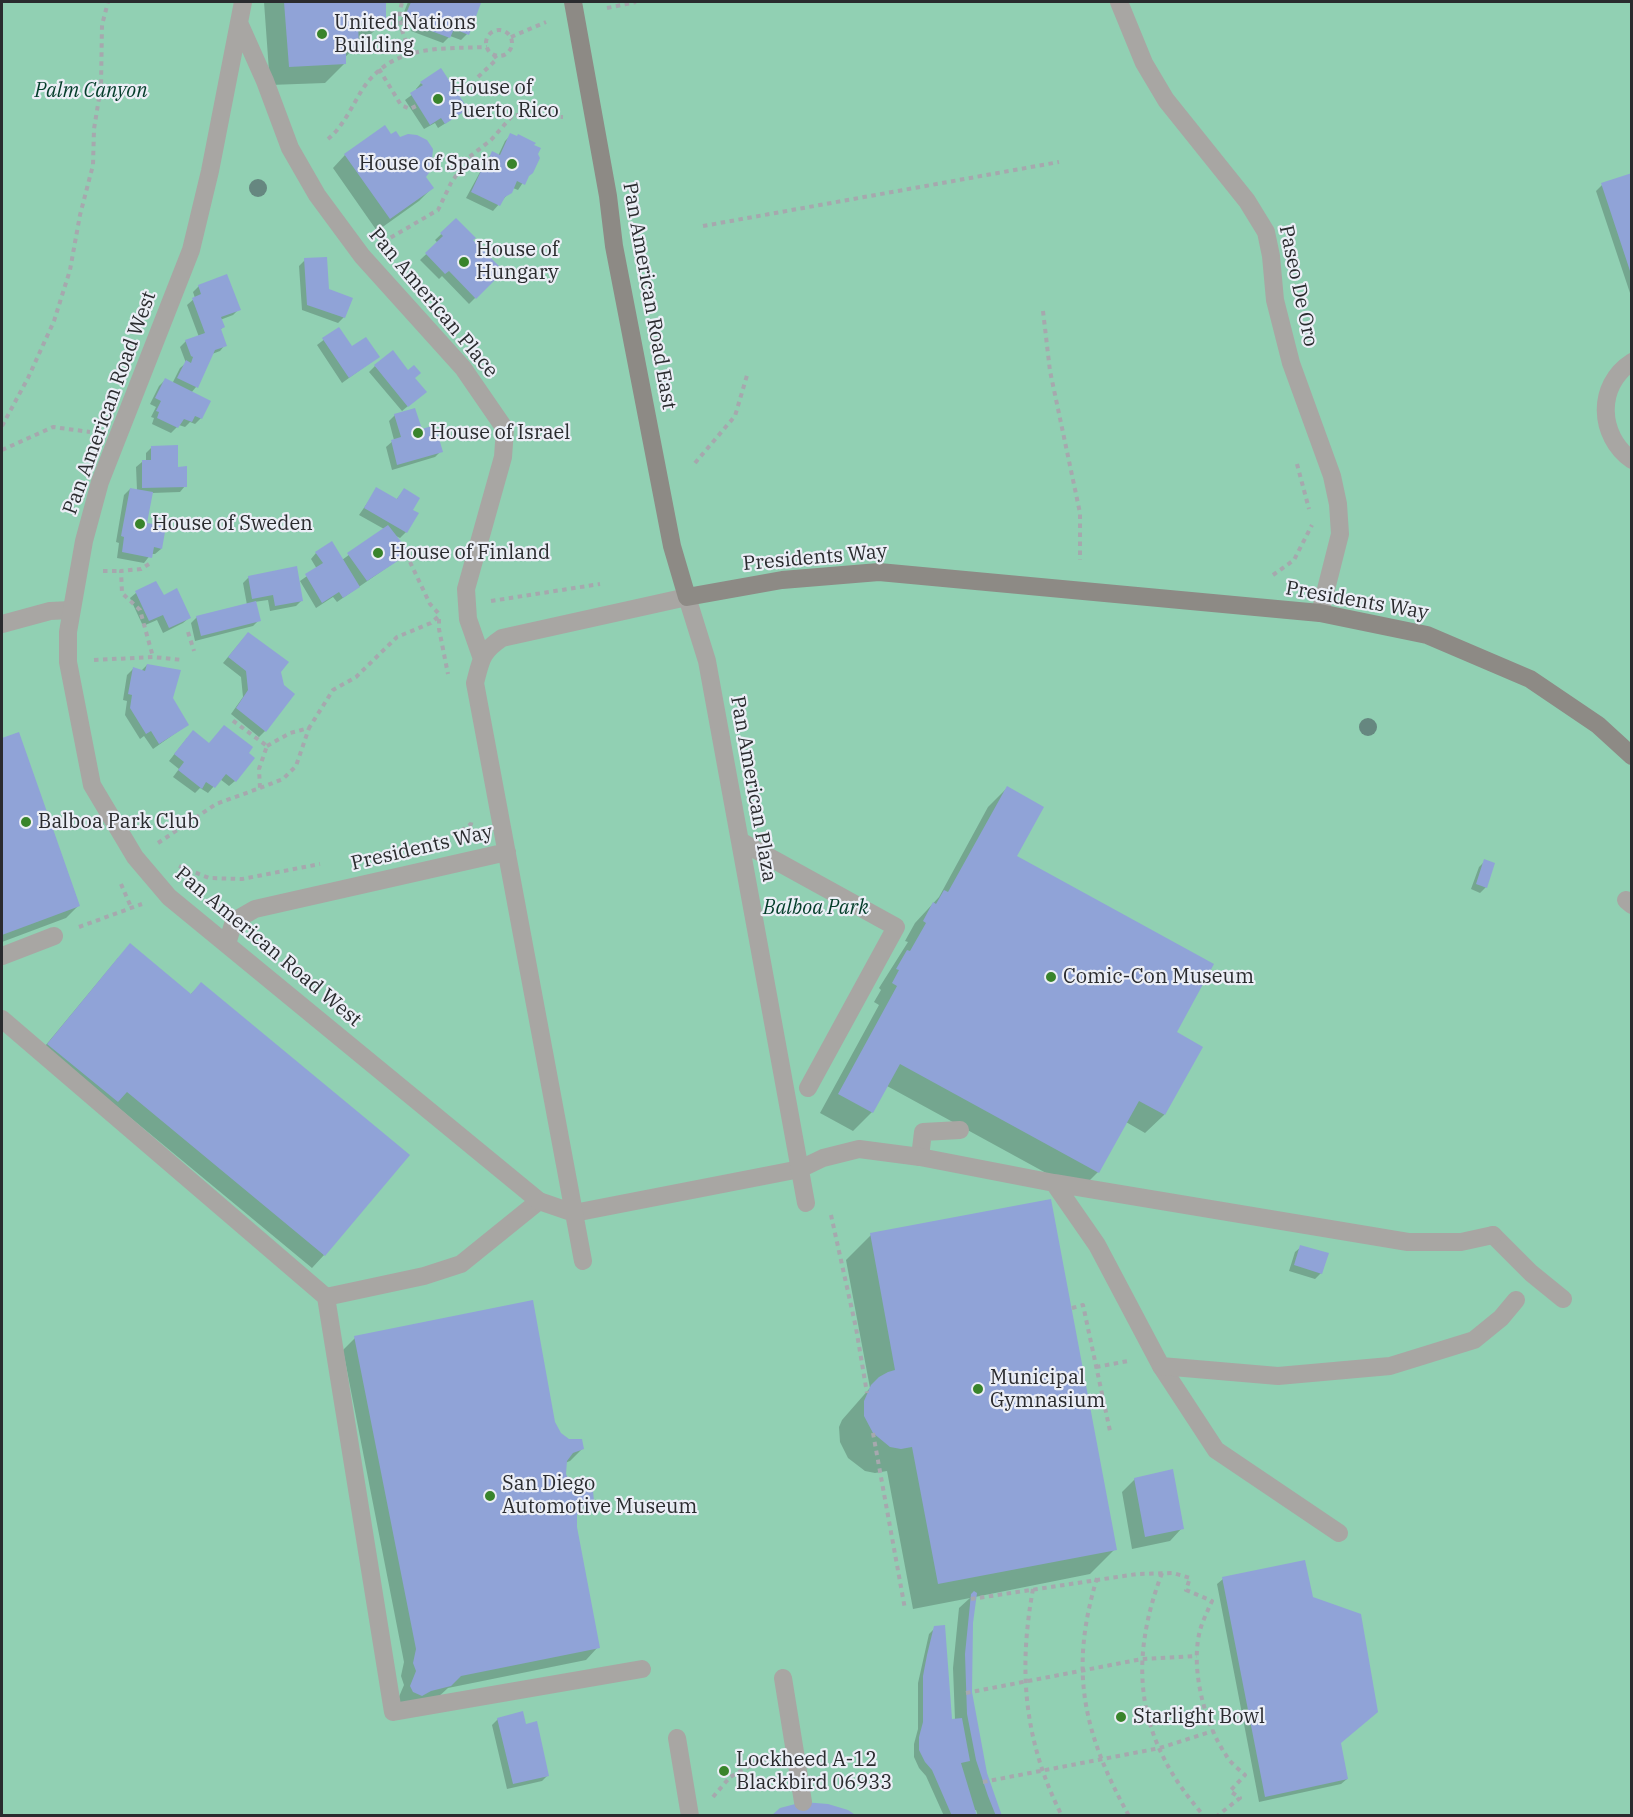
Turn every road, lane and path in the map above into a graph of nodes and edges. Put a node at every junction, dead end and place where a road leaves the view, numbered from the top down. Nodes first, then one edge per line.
1 (108, 2) edge
2 (243, 2) edge
3 (573, 2) edge
4 (636, 2) edge
5 (1119, 2) edge
6 (402, 3) edge
7 (607, 8) dead end
8 (546, 22) dead end
9 (240, 25) junction
10 (511, 37) junction
11 (487, 47) junction
12 (411, 53) junction
13 (493, 54) junction
14 (379, 69) junction
15 (478, 77) dead end
16 (418, 105) dead end
17 (563, 117) dead end
18 (328, 139) dead end
19 (1059, 162) dead end
20 (703, 226) dead end
21 (403, 229) dead end
22 (1042, 311) dead end
23 (1632, 362) edge
24 (748, 372) dead end
25 (95, 423) dead end
26 (2, 426) edge
27 (90, 432) junction
28 (86, 443) dead end
29 (2, 450) edge
30 (1294, 455) dead end
31 (1632, 460) edge
32 (695, 463) dead end
33 (1310, 511) dead end
34 (1313, 522) dead end
35 (1080, 560) dead end
36 (149, 564) dead end
37 (1273, 575) dead end
38 (687, 597) junction
39 (71, 610) junction
40 (1320, 613) junction
41 (439, 616) dead end
42 (2, 624) edge
43 (188, 632) dead end
44 (194, 651) dead end
45 (153, 657) junction
46 (482, 658) junction
47 (107, 660) dead end
48 (183, 660) dead end
49 (232, 720) dead end
50 (309, 728) junction
51 (267, 746) junction
52 (1632, 756) edge
53 (260, 788) junction
54 (471, 824) dead end
55 (164, 838) dead end
56 (450, 838) dead end
57 (740, 841) junction
58 (507, 852) junction
59 (328, 863) dead end
60 (175, 865) dead end
61 (169, 897) junction
62 (81, 926) dead end
63 (54, 936) dead end
64 (226, 944) junction
65 (2, 956) edge
66 (2, 1019) edge
67 (808, 1088) dead end
68 (960, 1130) dead end
69 (920, 1157) junction
70 (800, 1169) junction
71 (1053, 1183) junction
72 (539, 1202) junction
73 (806, 1203) dead end
74 (830, 1210) dead end
75 (574, 1213) junction
76 (583, 1261) dead end
77 (326, 1297) junction
78 (1563, 1299) dead end
79 (1516, 1300) dead end
80 (1072, 1308) dead end
81 (1161, 1366) junction
82 (867, 1393) dead end
83 (1110, 1431) dead end
84 (873, 1433) dead end
85 (1339, 1533) dead end
86 (1162, 1573) junction
87 (1097, 1578) junction
88 (1033, 1589) junction
89 (970, 1599) dead end
90 (905, 1610) dead end
91 (1197, 1656) junction
92 (1142, 1659) junction
93 (642, 1669) dead end
94 (1083, 1671) junction
95 (783, 1678) dead end
96 (1024, 1682) junction
97 (966, 1693) dead end
98 (1214, 1731) junction
99 (677, 1738) dead end
100 (1160, 1748) junction
101 (794, 1752) junction
102 (1100, 1759) junction
103 (1042, 1770) junction
104 (983, 1782) dead end
105 (710, 1800) dead end
106 (802, 1802) dead end
107 (690, 1815) edge
108 (1062, 1815) edge
109 (1129, 1815) edge
110 (1204, 1815) edge
111 (1217, 1815) edge

1 - 26 path
2 - 9 street, Pan American Road West
3 - 38 street, Pan American Road East
4 - 7 path
5 - 40 street, Paseo De Oro
6 - 12 path
8 - 10 path
9 - 39 street, Pan American Road West
9 - 46 street, Pan American Place
10 - 11 path
10 - 13 path
11 - 12 path
11 - 13 path
12 - 14 path
13 - 15 path
14 - 16 path
14 - 18 path
17 - 21 path
19 - 20 path
22 - 35 path
23 - 31 street
24 - 32 path
25 - 27 path
27 - 28 path
27 - 29 path
30 - 33 path
34 - 37 path
36 - 45 path
38 - 40 street, Presidents Way
38 - 46 street, Presidents Way
38 - 57 street, Pan American Plaza
39 - 42 street
39 - 61 street, Pan American Road West
40 - 52 street, Presidents Way
41 - 50 path
43 - 44 path
45 - 47 path
45 - 48 path
46 - 58 street, Presidents Way
49 - 51 path
50 - 51 path
50 - 53 path
51 - 53 path
53 - 55 path
54 - 56 path
57 - 67 street
57 - 70 street, Pan American Plaza
58 - 64 street, Presidents Way
58 - 75 street
59 - 60 path
61 - 62 path
61 - 64 street, Pan American Road West
63 - 65 street
64 - 72 street, Pan American Road West
66 - 77 street
68 - 69 street
69 - 70 street
69 - 71 street
70 - 73 street, Pan American Plaza
70 - 75 street
71 - 78 street
71 - 81 street
72 - 75 street, Pan American Road West
72 - 77 street
74 - 82 path
75 - 76 street
77 - 93 street
79 - 81 street
80 - 83 path
81 - 85 street
84 - 90 path
86 - 87 path
86 - 91 path
86 - 92 path
87 - 88 path
87 - 94 path
88 - 89 path
88 - 96 path
91 - 92 path
91 - 98 path
92 - 94 path
92 - 100 path
94 - 96 path
94 - 102 path
95 - 101 street
96 - 97 path
96 - 103 path
98 - 100 path
98 - 111 path
99 - 107 street
100 - 102 path
100 - 110 path
101 - 105 path
101 - 106 street
102 - 103 path
102 - 109 path
103 - 104 path
103 - 108 path

